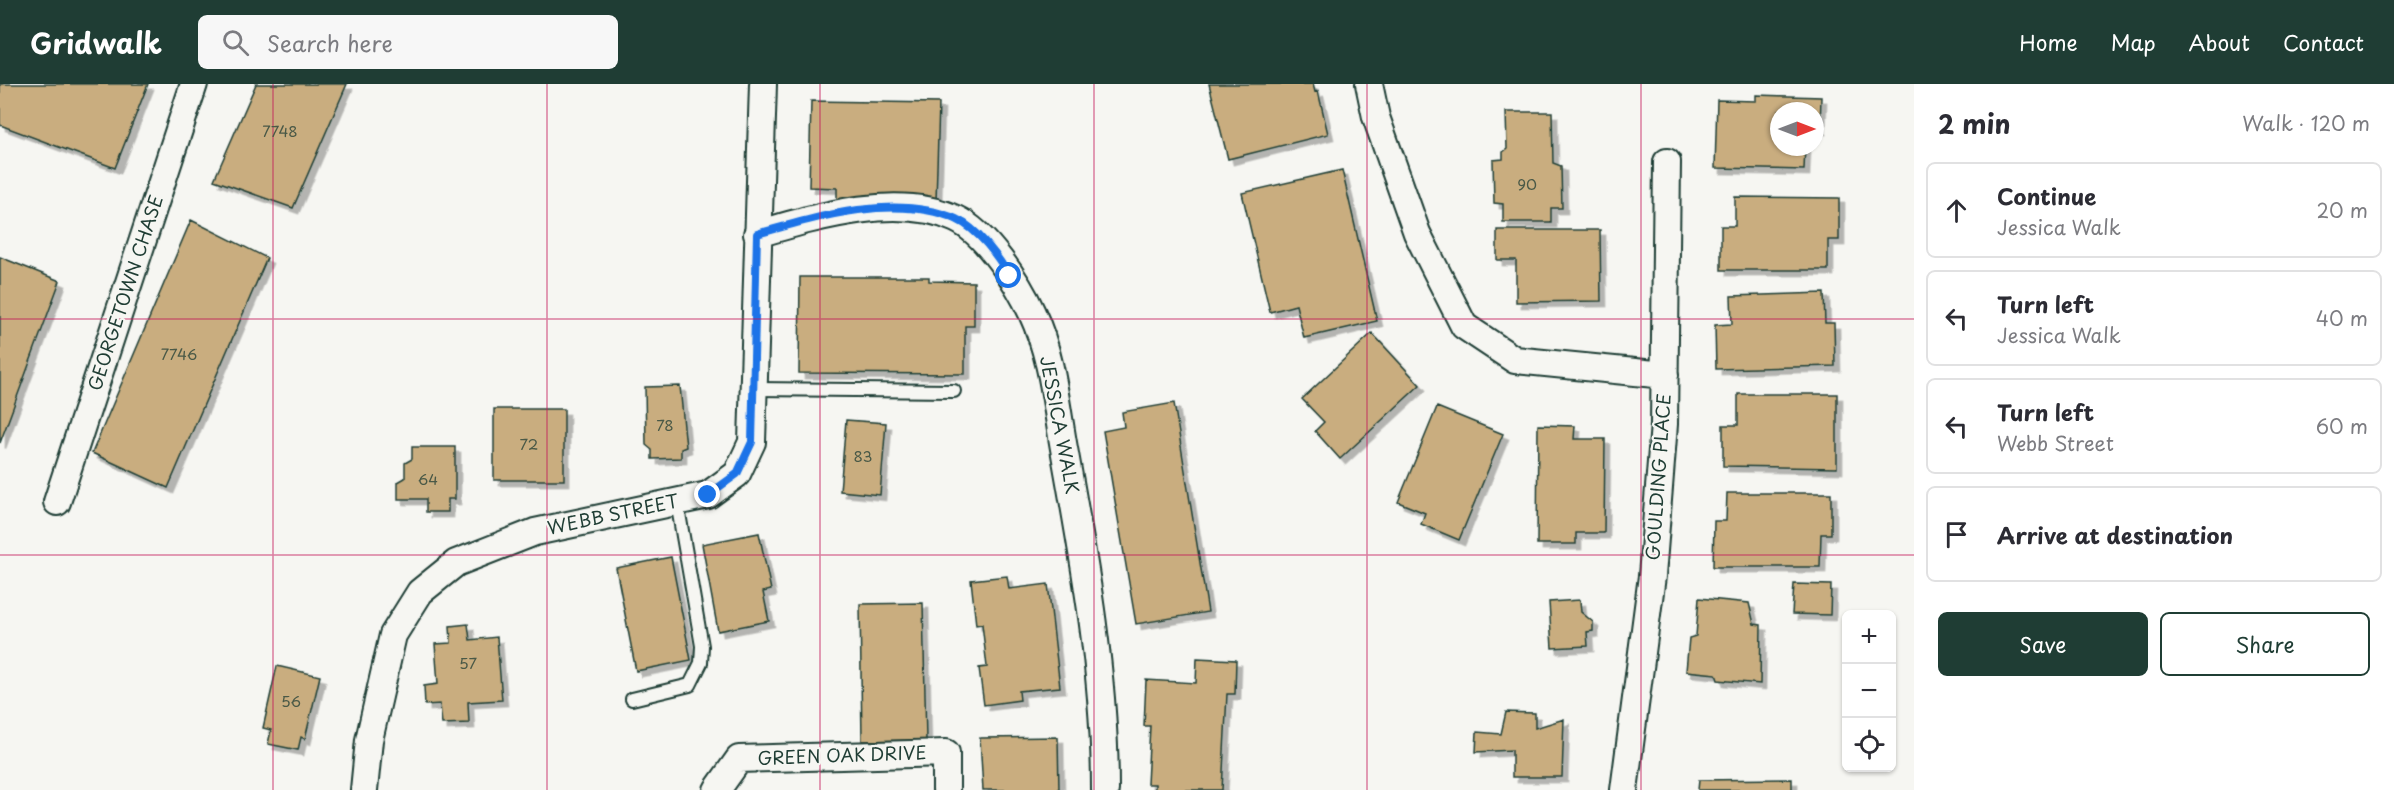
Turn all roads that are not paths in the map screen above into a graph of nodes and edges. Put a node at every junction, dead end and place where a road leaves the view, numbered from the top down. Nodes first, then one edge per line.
1 (194, 84) edge
2 (763, 84) edge
3 (1369, 84) edge
4 (1667, 162) dead end
5 (757, 234) junction
6 (1665, 375) junction
7 (753, 389) junction
8 (954, 391) dead end
9 (677, 501) junction
10 (57, 502) dead end
11 (632, 699) dead end
12 (364, 790) edge
13 (717, 790) edge
14 (946, 790) edge
15 (1105, 790) edge
16 (1624, 790) edge

1 - 10 street, GEORGETOWN CHASE
2 - 5 street, WEBB STREET
3 - 6 street
4 - 6 street, GOULDING PLACE
5 - 7 street, WEBB STREET
5 - 15 street, JESSICA WALK
6 - 16 street, GOULDING PLACE
7 - 8 lane
7 - 9 street, WEBB STREET
9 - 11 lane
9 - 12 street, WEBB STREET
13 - 14 street, GREEN OAK DRIVE

